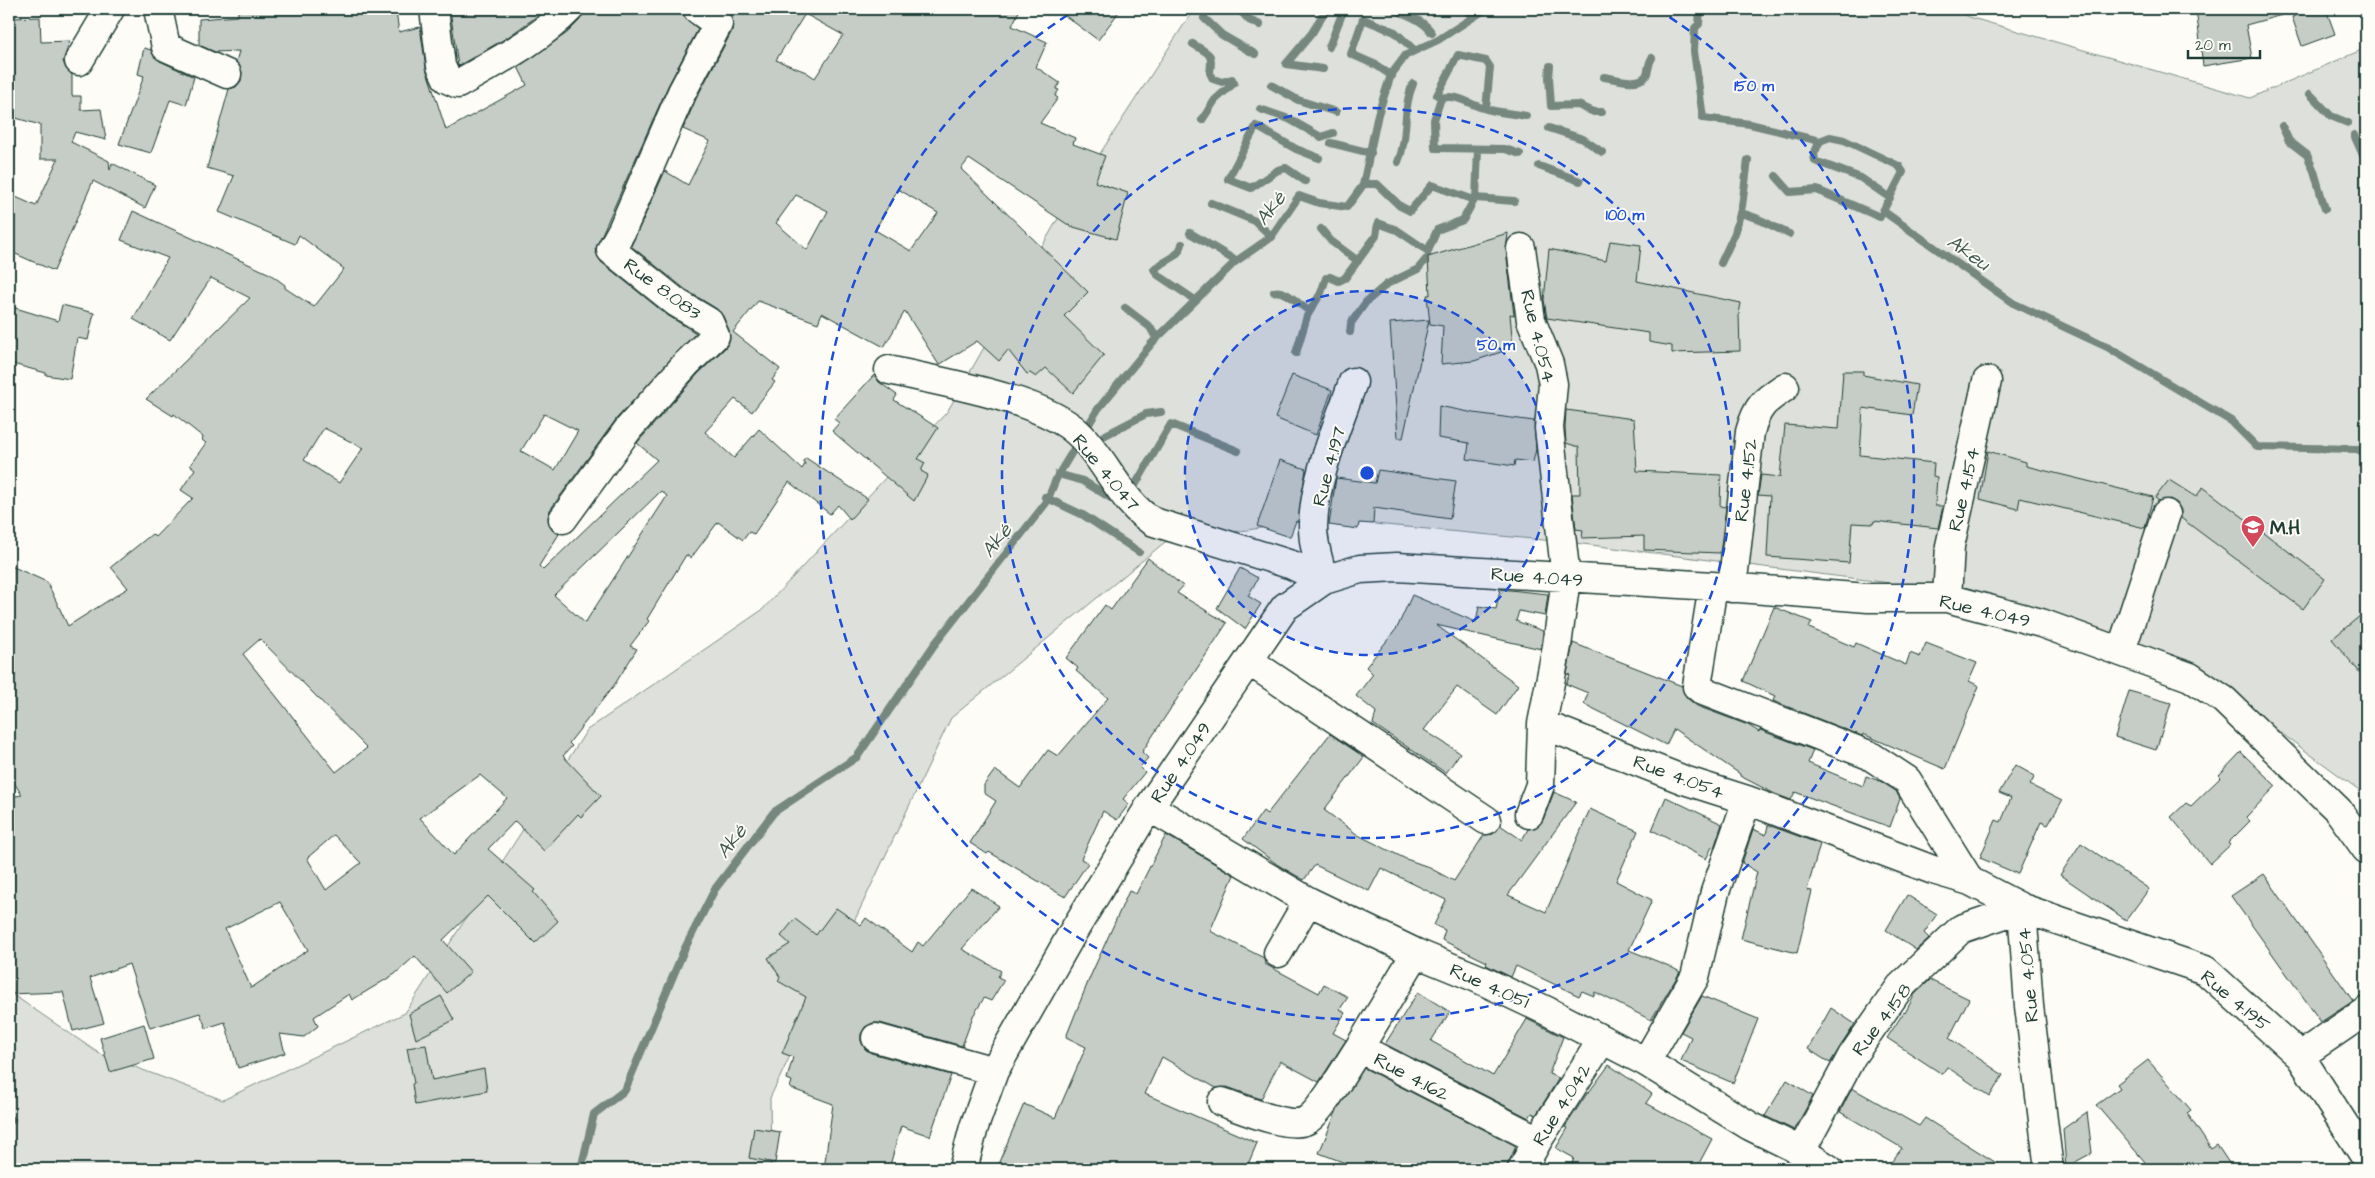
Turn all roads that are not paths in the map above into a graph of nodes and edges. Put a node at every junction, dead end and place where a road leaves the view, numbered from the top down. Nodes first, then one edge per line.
1 (110, 9) edge
2 (158, 9) edge
3 (434, 9) edge
4 (569, 9) edge
5 (697, 9) edge
6 (79, 61) dead end
7 (227, 74) dead end
8 (1521, 248) dead end
9 (889, 370) dead end
10 (1987, 381) dead end
11 (1353, 382) dead end
12 (1785, 387) dead end
13 (2166, 514) dead end
14 (563, 520) dead end
15 (1566, 578) junction
16 (1324, 580) junction
17 (1723, 587) junction
18 (1947, 598) junction
19 (2121, 651) junction
20 (1248, 661) junction
21 (1542, 724) junction
22 (1747, 800) junction
23 (1149, 807) junction
24 (1529, 814) dead end
25 (1486, 820) dead end
26 (2366, 849) edge
27 (1970, 881) junction
28 (1308, 901) junction
29 (2022, 908) junction
30 (1278, 953) dead end
31 (1416, 953) junction
32 (2366, 1011) edge
33 (876, 1038) dead end
34 (1602, 1040) junction
35 (1359, 1048) junction
36 (2300, 1056) junction
37 (1646, 1062) junction
38 (994, 1071) junction
39 (1222, 1102) dead end
40 (1538, 1140) junction
41 (1801, 1151) junction
42 (2366, 1158) edge
43 (2366, 1166) edge
44 (963, 1169) edge
45 (1522, 1169) edge
46 (1829, 1169) edge
47 (2049, 1169) edge
48 (2358, 1169) edge

1 - 6 street
2 - 7 street
3 - 4 street
5 - 14 street, Rue 8.083
8 - 15 street, Rue 4.054
9 - 16 street, Rue 4.047
10 - 18 street, Rue 4.154
11 - 16 street, Rue 4.197
12 - 17 street, Rue 4.152
13 - 19 street
15 - 16 street, Rue 4.049
15 - 17 street, Rue 4.049
15 - 21 street, Rue 4.054
16 - 20 street, Rue 4.049
17 - 18 street, Rue 4.049
17 - 27 street, Rue 4.152
18 - 19 street, Rue 4.049
19 - 26 street, Rue 4.049
20 - 23 street, Rue 4.049
20 - 25 street
21 - 22 street, Rue 4.054
21 - 24 street
22 - 27 street, Rue 4.054
22 - 37 street
23 - 28 street, Rue 4.051
23 - 38 street, Rue 4.049
27 - 29 street, Rue 4.054
28 - 30 street
28 - 31 street, Rue 4.051
29 - 36 street, Rue 4.195
29 - 41 street, Rue 4.158
29 - 47 street, Rue 4.054
31 - 34 street, Rue 4.051
31 - 35 street, Rue 4.162
32 - 36 street
33 - 38 street
34 - 37 street, Rue 4.051
34 - 40 street, Rue 4.042
35 - 39 street
35 - 40 street, Rue 4.162
36 - 42 street, Rue 4.195
37 - 41 street, Rue 4.051
38 - 44 street, Rue 4.049
40 - 45 street, Rue 4.042
41 - 46 street, Rue 4.051
43 - 48 street

